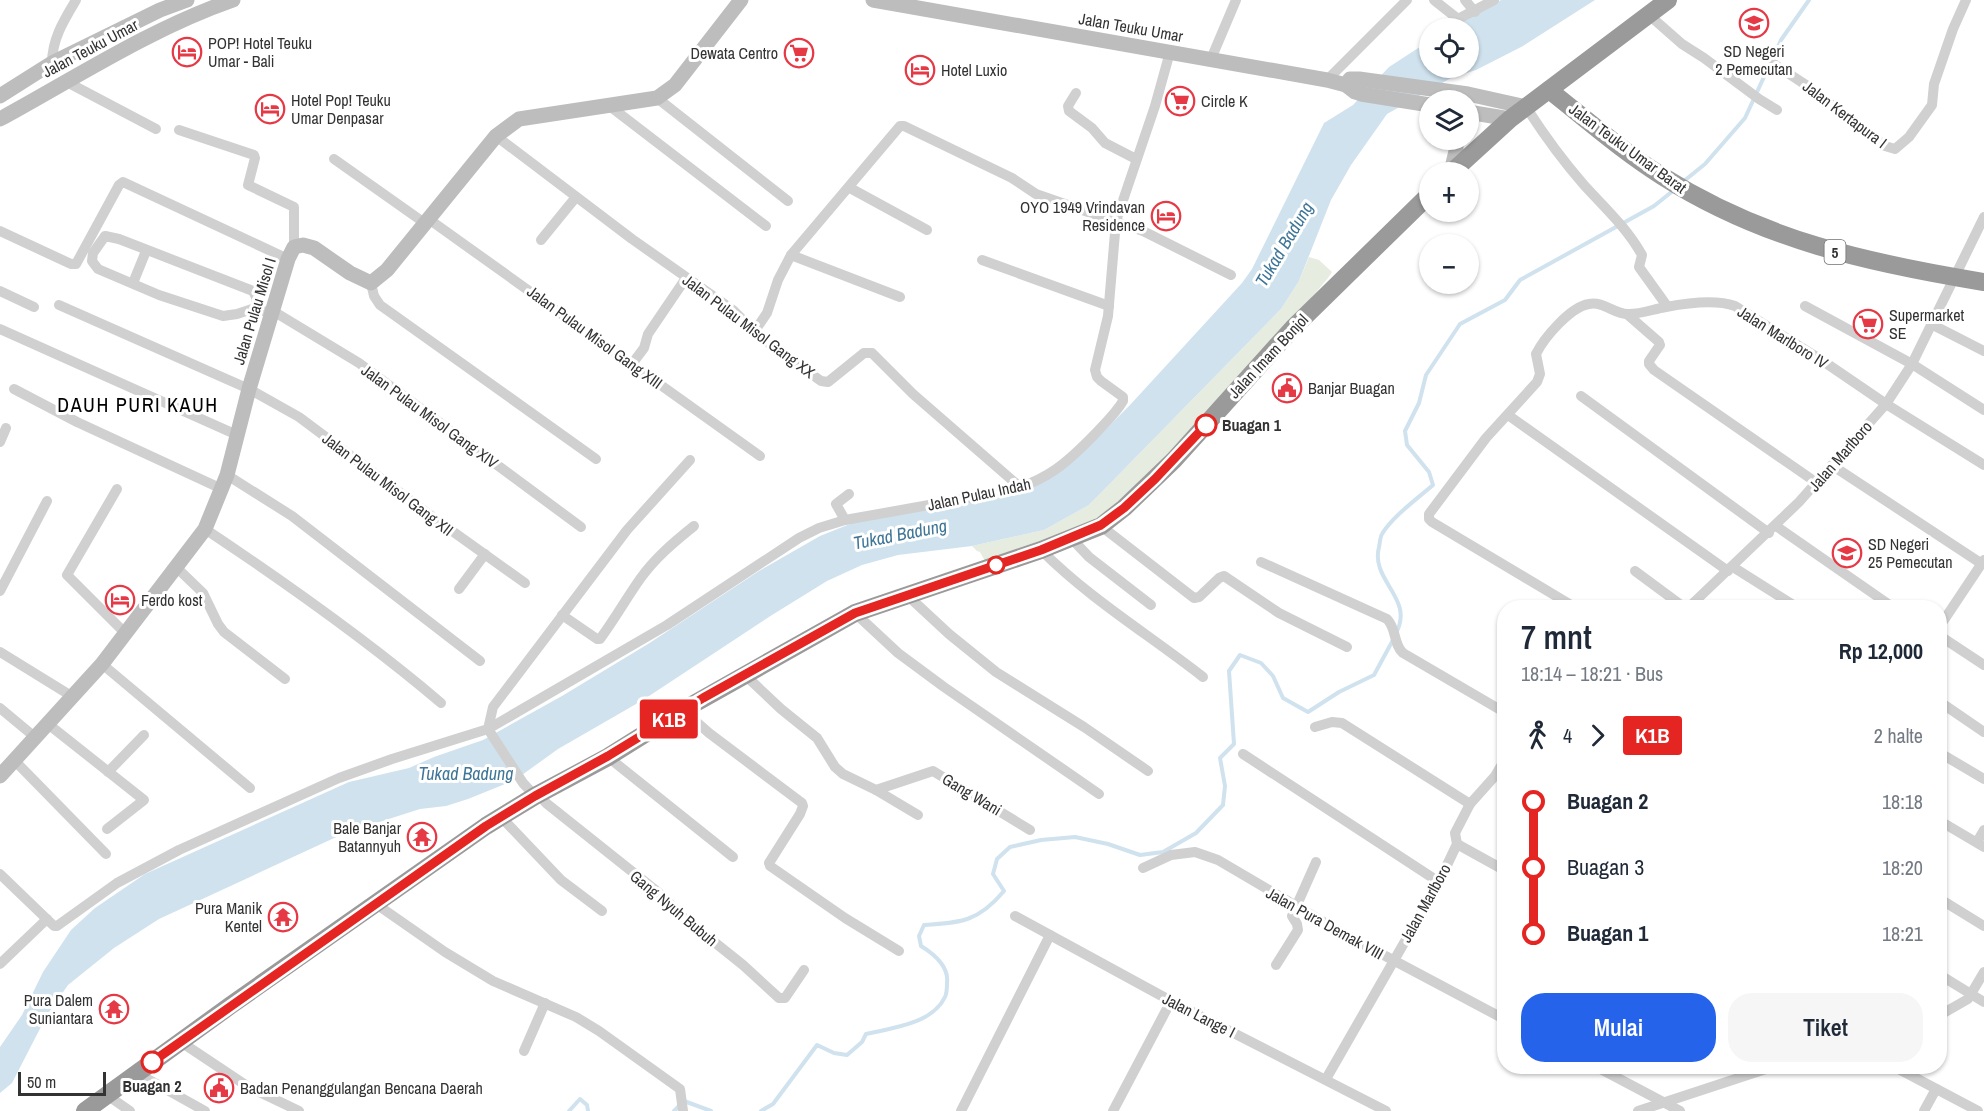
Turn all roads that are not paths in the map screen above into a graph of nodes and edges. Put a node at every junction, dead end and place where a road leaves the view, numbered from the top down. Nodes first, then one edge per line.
1 (76, 0) edge
2 (187, 0) edge
3 (233, 0) edge
4 (741, 0) edge
5 (873, 0) edge
6 (1236, 0) edge
7 (1407, 0) edge
8 (1434, 0) edge
9 (1465, 0) edge
10 (1494, 0) edge
11 (1668, 0) edge
12 (1966, 0) edge
13 (1475, 12) junction
14 (1649, 15) junction
15 (1170, 52) junction
16 (1211, 59) junction
17 (52, 63) junction
18 (1774, 64) dead end
19 (1327, 80) junction
20 (65, 81) junction
21 (1356, 86) junction
22 (1550, 90) junction
23 (1076, 93) dead end
24 (0, 96) edge
25 (657, 98) junction
26 (1419, 102) edge
27 (607, 104) junction
28 (1526, 107) junction
29 (1778, 110) dead end
30 (1479, 114) edge
31 (0, 119) edge
32 (1510, 119) junction
33 (156, 129) dead end
34 (179, 130) dead end
35 (496, 136) junction
36 (334, 159) dead end
37 (1136, 159) junction
38 (1462, 162) edge
39 (850, 188) junction
40 (576, 197) junction
41 (788, 201) dead end
42 (1419, 204) edge
43 (1984, 217) edge
44 (1116, 221) junction
45 (428, 222) junction
46 (766, 226) dead end
47 (927, 230) dead end
48 (0, 231) edge
49 (541, 240) dead end
50 (146, 251) junction
51 (291, 253) junction
52 (791, 255) junction
53 (982, 260) dead end
54 (1231, 275) dead end
55 (1955, 277) junction
56 (686, 278) junction
57 (1984, 282) edge
58 (134, 283) junction
59 (371, 283) junction
60 (0, 291) edge
61 (900, 297) dead end
62 (59, 305) dead end
63 (1109, 306) junction
64 (1667, 306) junction
65 (1805, 306) dead end
66 (34, 307) dead end
67 (255, 308) junction
68 (273, 313) junction
69 (1628, 315) junction
70 (1931, 324) junction
71 (0, 329) edge
72 (754, 332) junction
73 (1984, 351) edge
74 (632, 364) junction
75 (1912, 364) junction
76 (14, 389) dead end
77 (249, 389) junction
78 (1581, 396) dead end
79 (1886, 404) junction
80 (1984, 410) edge
81 (1508, 415) junction
82 (6, 429) dead end
83 (237, 435) junction
84 (0, 442) edge
85 (760, 456) dead end
86 (596, 459) dead end
87 (690, 460) dead end
88 (1984, 465) edge
89 (1833, 466) junction
90 (224, 482) junction
91 (1817, 483) junction
92 (1020, 487) junction
93 (117, 489) dead end
94 (849, 494) dead end
95 (47, 501) dead end
96 (844, 520) junction
97 (1101, 525) junction
98 (694, 526) dead end
99 (581, 527) dead end
100 (205, 529) junction
101 (1773, 530) junction
102 (1071, 538) junction
103 (1041, 550) junction
104 (485, 554) junction
105 (1261, 562) dead end
106 (1983, 562) edge
107 (176, 567) junction
108 (1731, 569) junction
109 (1635, 571) dead end
110 (525, 583) dead end
111 (459, 589) dead end
112 (0, 591) edge
113 (907, 595) junction
114 (1563, 600) edge
115 (1680, 600) edge
116 (1698, 600) edge
117 (1784, 600) edge
118 (1882, 600) edge
119 (1151, 605) dead end
120 (855, 613) junction
121 (562, 615) junction
122 (1947, 616) edge
123 (126, 634) junction
124 (1947, 641) edge
125 (1347, 646) dead end
126 (0, 652) edge
127 (480, 661) dead end
128 (102, 664) junction
129 (1984, 665) edge
130 (744, 674) junction
131 (1203, 677) dead end
132 (285, 679) dead end
133 (73, 697) junction
134 (441, 703) dead end
135 (1947, 707) edge
136 (0, 708) edge
137 (1497, 708) edge
138 (683, 710) junction
139 (48, 724) junction
140 (1315, 727) dead end
141 (490, 731) junction
142 (1984, 732) edge
143 (144, 735) dead end
144 (36, 738) junction
145 (1243, 754) dead end
146 (608, 756) junction
147 (1947, 757) edge
148 (15, 760) junction
149 (1148, 771) dead end
150 (108, 772) junction
151 (1497, 772) edge
152 (0, 776) edge
153 (1984, 779) edge
154 (250, 788) dead end
155 (876, 790) junction
156 (532, 791) junction
157 (1099, 794) dead end
158 (1470, 804) junction
159 (918, 815) dead end
160 (501, 817) junction
161 (1947, 825) edge
162 (107, 829) dead end
163 (1030, 830) dead end
164 (1984, 830) edge
165 (1457, 844) junction
166 (1980, 845) edge
167 (106, 854) dead end
168 (733, 857) dead end
169 (1316, 862) dead end
170 (1497, 866) edge
171 (1143, 868) dead end
172 (0, 874) edge
173 (1439, 882) junction
174 (1947, 903) edge
175 (376, 904) junction
176 (1296, 907) junction
177 (602, 911) dead end
178 (1015, 916) dead end
179 (52, 922) junction
180 (1984, 926) edge
181 (1050, 935) junction
182 (900, 951) dead end
183 (1393, 961) junction
184 (0, 964) edge
185 (1276, 965) dead end
186 (804, 970) dead end
187 (1984, 972) edge
188 (1947, 979) edge
189 (1971, 994) junction
190 (1171, 1000) junction
191 (1984, 1002) edge
192 (545, 1003) junction
193 (1947, 1011) edge
194 (1497, 1015) edge
195 (181, 1041) junction
196 (524, 1051) dead end
197 (137, 1073) junction
198 (1610, 1074) edge
199 (1750, 1074) edge
200 (1908, 1074) edge
201 (1326, 1079) junction
202 (1936, 1089) junction
203 (107, 1095) junction
204 (1664, 1102) junction
205 (683, 1110) edge
206 (85, 1111) edge
207 (130, 1111) edge
208 (205, 1111) edge
209 (298, 1111) edge
210 (961, 1111) edge
211 (1113, 1111) edge
212 (1386, 1111) edge
213 (1638, 1111) edge
214 (1680, 1111) edge
215 (1924, 1111) edge
216 (1978, 1111) edge

1 - 17 street
2 - 17 main road, Jalan Teuku Umar
3 - 20 main road, Jalan Teuku Umar
4 - 25 main road
5 - 15 main road, Jalan Teuku Umar
6 - 16 street
7 - 19 street
8 - 13 street
9 - 13 street
10 - 13 street
11 - 14 highway
12 - 18 street, Jalan Kertapura I
14 - 22 highway
14 - 29 street
15 - 16 main road, Jalan Teuku Umar
15 - 37 street, Jalan Pulau Indah
16 - 19 main road, Jalan Teuku Umar
17 - 24 main road, Jalan Teuku Umar
19 - 21 main road, Jalan Teuku Umar
20 - 31 main road, Jalan Teuku Umar
20 - 33 street
21 - 26 main road, Jalan Teuku Umar
21 - 28 main road, Jalan Teuku Umar
22 - 28 highway
22 - 55 highway, Jalan Teuku Umar Barat / 5
23 - 37 street
25 - 27 main road
25 - 41 street
27 - 35 main road
27 - 46 street
28 - 32 highway
28 - 64 street
30 - 32 main road
32 - 38 highway
34 - 51 street
35 - 40 street, Jalan Pulau Misol Gang XX
35 - 45 main road
36 - 45 street, Jalan Pulau Misol Gang XIII
37 - 44 street, Jalan Pulau Indah
39 - 44 street
39 - 47 street
39 - 52 street
40 - 49 street
40 - 56 street, Jalan Pulau Misol Gang XX
42 - 97 highway, Jalan Imam Bonjol
43 - 55 street, Jalan Marlboro
44 - 54 street
44 - 63 street, Jalan Pulau Indah
45 - 59 main road
45 - 74 street, Jalan Pulau Misol Gang XIII
48 - 51 street
50 - 58 street
50 - 58 street
50 - 67 street
51 - 59 main road, Jalan Pulau Misol I
51 - 68 main road, Jalan Pulau Misol I
52 - 61 street
52 - 72 street
53 - 63 street
55 - 57 highway, Jalan Teuku Umar Barat / 5
55 - 70 street, Jalan Marlboro
56 - 72 street, Jalan Pulau Misol Gang XX
56 - 74 street
58 - 67 street
59 - 86 street
60 - 66 street
62 - 77 street, Jalan Pulau Misol Gang XII
63 - 92 street, Jalan Pulau Indah
64 - 69 street, Jalan Marlboro IV
64 - 79 street, Jalan Marlboro IV
65 - 75 street
67 - 68 street, Jalan Pulau Misol Gang XIV
68 - 77 main road, Jalan Pulau Misol I
68 - 99 street, Jalan Pulau Misol Gang XIV
69 - 81 street
69 - 91 street
70 - 73 street
70 - 75 street, Jalan Marlboro
71 - 83 street
72 - 92 street, Jalan Pulau Misol Gang XX
74 - 85 street, Jalan Pulau Misol Gang XIII
75 - 79 street, Jalan Marlboro
75 - 80 street
76 - 90 street
77 - 83 main road, Jalan Pulau Misol I
77 - 104 street, Jalan Pulau Misol Gang XII
78 - 101 street
79 - 88 street, Jalan Marlboro IV
79 - 89 street, Jalan Marlboro
81 - 108 street
81 - 114 street
82 - 84 street
83 - 90 main road, Jalan Pulau Misol I
87 - 121 street
89 - 91 street, Jalan Marlboro
89 - 106 street
90 - 100 main road, Jalan Pulau Misol I
90 - 127 street
91 - 101 street, Jalan Marlboro
92 - 96 street, Jalan Pulau Indah
93 - 123 street
94 - 96 street
95 - 112 street
96 - 141 street, Jalan Pulau Indah
97 - 102 highway, Jalan Imam Bonjol
97 - 125 street
98 - 121 street
100 - 107 main road, Jalan Pulau Misol I
100 - 134 street
101 - 108 street, Jalan Marlboro
101 - 118 street
102 - 103 highway, Jalan Imam Bonjol
102 - 119 street
103 - 113 highway, Jalan Imam Bonjol
103 - 131 street
104 - 110 street, Jalan Pulau Misol Gang XII
104 - 111 street
105 - 137 street
106 - 122 street
107 - 123 main road, Jalan Pulau Misol I
107 - 132 street
108 - 116 street, Jalan Marlboro
108 - 117 street
109 - 115 street
113 - 120 highway, Jalan Imam Bonjol
113 - 149 street
120 - 130 highway, Jalan Imam Bonjol
120 - 157 street
121 - 141 street
123 - 128 main road, Jalan Pulau Misol I
124 - 129 street
126 - 133 street
128 - 133 main road, Jalan Pulau Misol I
128 - 154 street
130 - 138 highway, Jalan Imam Bonjol
130 - 155 street
133 - 139 main road, Jalan Pulau Misol I
135 - 142 street
136 - 144 street
138 - 146 highway, Jalan Imam Bonjol
138 - 182 street
139 - 144 main road, Jalan Pulau Misol I
139 - 150 street
140 - 158 street
141 - 156 street
141 - 179 street, Jalan Pulau Indah
143 - 150 street
144 - 148 main road, Jalan Pulau Misol I
145 - 173 street
146 - 156 highway, Jalan Imam Bonjol
146 - 168 street
147 - 153 street
148 - 152 main road, Jalan Pulau Misol I
148 - 167 street
150 - 162 street
151 - 158 street, Jalan Marlboro
155 - 159 street
155 - 163 street, Gang Wani
156 - 160 highway, Jalan Imam Bonjol
156 - 186 street, Gang Nyuh Bubuh
158 - 165 street, Jalan Marlboro
160 - 175 highway, Jalan Imam Bonjol
160 - 177 street
161 - 166 street
164 - 166 street
165 - 170 street
165 - 173 street, Jalan Marlboro
169 - 176 street
171 - 176 street, Jalan Pura Demak VIII
172 - 179 street
173 - 183 street, Jalan Marlboro
174 - 180 street
175 - 192 street
175 - 195 highway, Jalan Imam Bonjol
176 - 183 street, Jalan Pura Demak VIII
176 - 185 street
178 - 181 street, Jalan Lange I
179 - 184 street, Jalan Pulau Indah
181 - 190 street, Jalan Lange I
181 - 210 street
183 - 194 street, Jalan Pura Demak VIII
183 - 201 street, Jalan Marlboro
187 - 189 street
188 - 189 street
189 - 191 street
189 - 193 street
190 - 201 street, Jalan Lange I
190 - 211 street
192 - 196 street
192 - 205 street
195 - 197 highway, Jalan Imam Bonjol
195 - 209 street
197 - 203 highway, Jalan Imam Bonjol
197 - 208 street
198 - 204 street
199 - 204 street
200 - 202 street
201 - 212 street, Jalan Lange I
202 - 215 street
202 - 216 street
203 - 206 highway, Jalan Imam Bonjol
203 - 207 street
204 - 213 street
204 - 214 street

